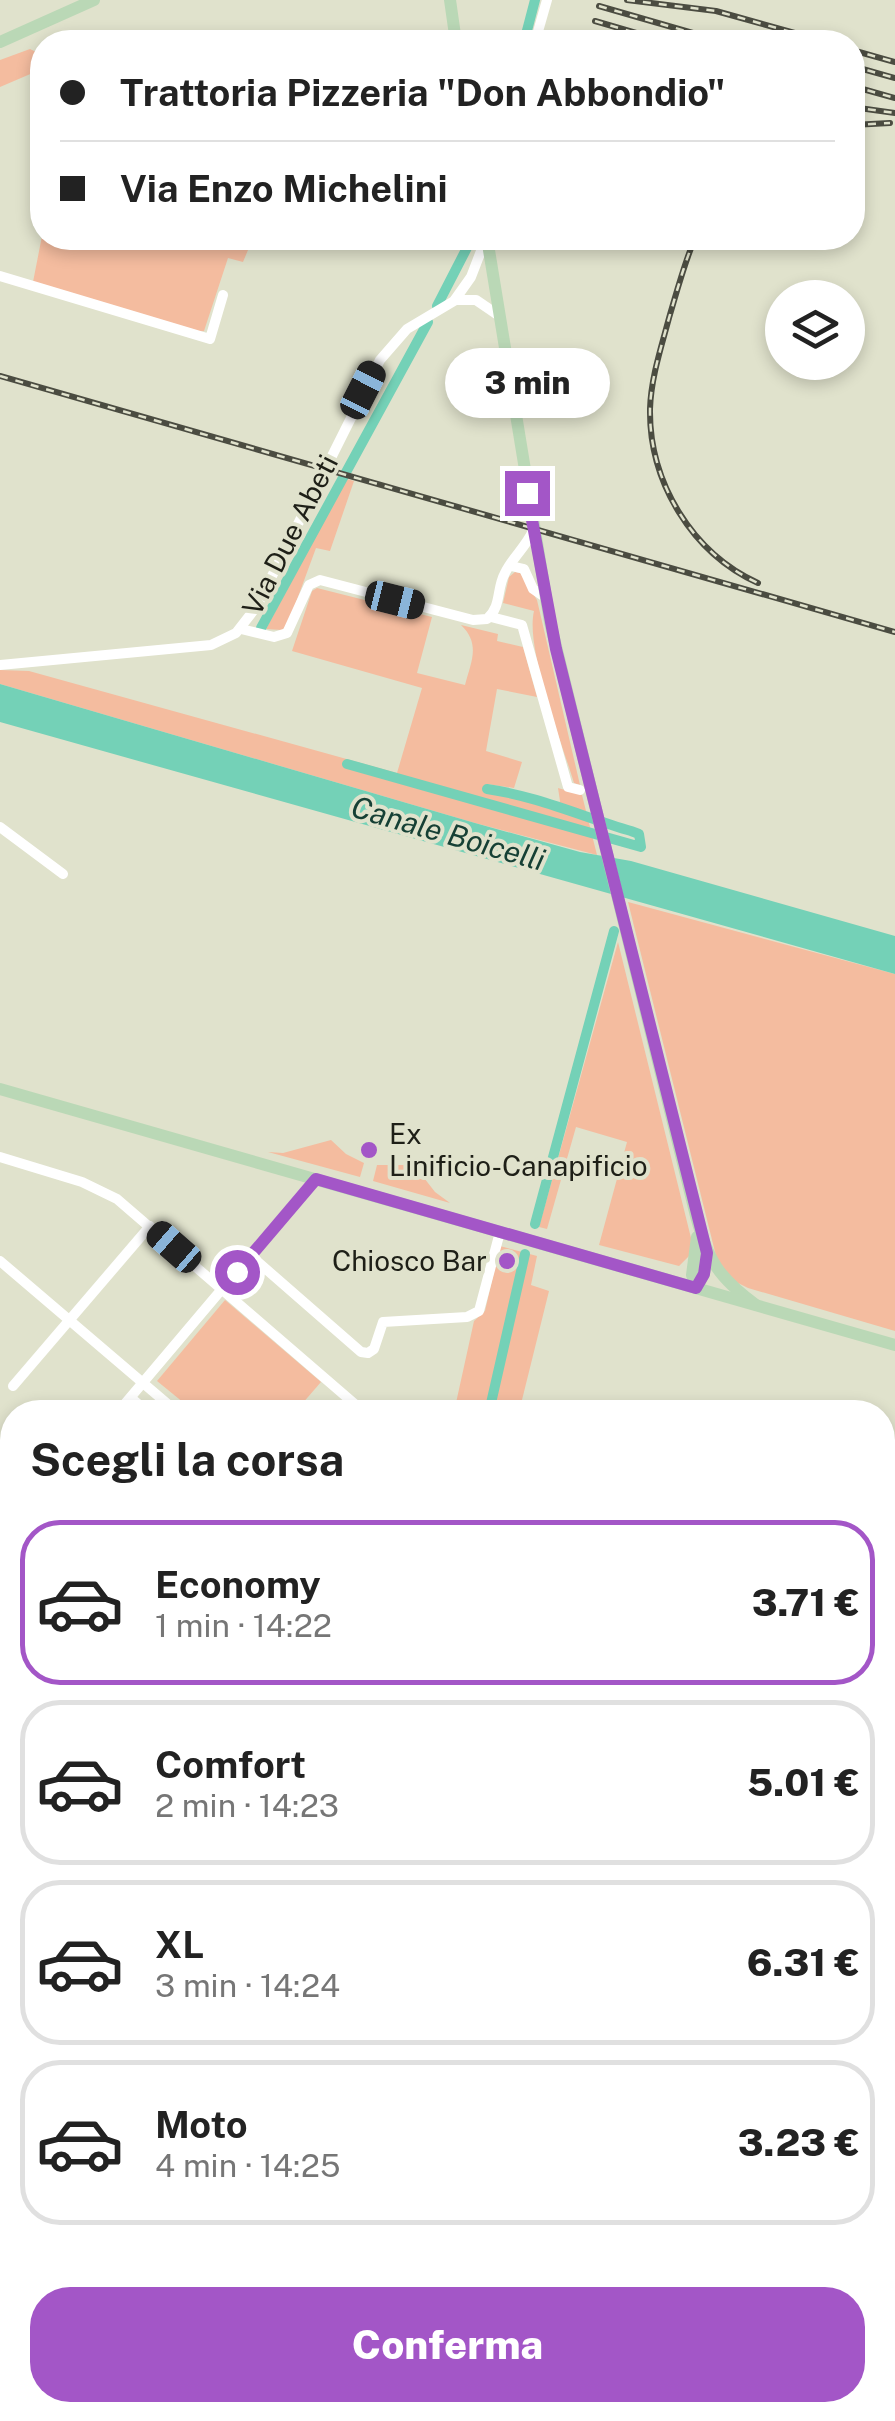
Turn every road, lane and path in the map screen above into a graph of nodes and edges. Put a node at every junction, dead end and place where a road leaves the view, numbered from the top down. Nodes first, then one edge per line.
1 (94, 0) edge
2 (450, 0) edge
3 (547, 0) edge
4 (454, 30) edge
5 (538, 30) edge
6 (0, 42) edge
7 (481, 250) edge
8 (488, 250) edge
9 (0, 276) edge
10 (224, 295) dead end
11 (454, 301) junction
12 (498, 314) junction
13 (533, 531) junction
14 (510, 566) junction
15 (546, 598) junction
16 (490, 617) junction
17 (240, 629) junction
18 (0, 666) edge
19 (580, 790) dead end
20 (0, 827) edge
21 (63, 874) dead end
22 (0, 1089) edge
23 (0, 1157) edge
24 (316, 1179) junction
25 (696, 1216) junction
26 (150, 1226) junction
27 (500, 1232) junction
28 (707, 1253) junction
29 (250, 1256) junction
30 (0, 1261) edge
31 (693, 1267) junction
32 (656, 1276) junction
33 (696, 1288) junction
34 (223, 1289) junction
35 (756, 1305) junction
36 (69, 1320) junction
37 (895, 1345) edge
38 (143, 1384) junction
39 (13, 1386) dead end
40 (131, 1398) joint
41 (133, 1400) edge
42 (162, 1400) edge
43 (350, 1400) edge

1 - 6 main road
2 - 4 main road
3 - 5 street
7 - 11 street
8 - 12 main road
9 - 10 street
11 - 12 street
11 - 17 street, Via Due Abeti
12 - 13 main road
13 - 14 street
13 - 15 main road
14 - 15 street
14 - 16 street
15 - 25 main road
16 - 17 street
16 - 19 street
17 - 18 street, Via Due Abeti
20 - 21 street
22 - 24 main road
23 - 26 street
24 - 27 main road
24 - 29 street
25 - 28 main road
25 - 31 main road
26 - 34 street
26 - 36 street
27 - 29 street
27 - 32 main road
28 - 33 main road
28 - 35 main road
29 - 34 street
30 - 36 street
31 - 32 main road
31 - 33 main road
32 - 33 main road
33 - 35 main road
34 - 38 street
34 - 43 street
35 - 37 main road
36 - 38 street
36 - 39 street
38 - 40 street
38 - 42 street
40 - 41 street

